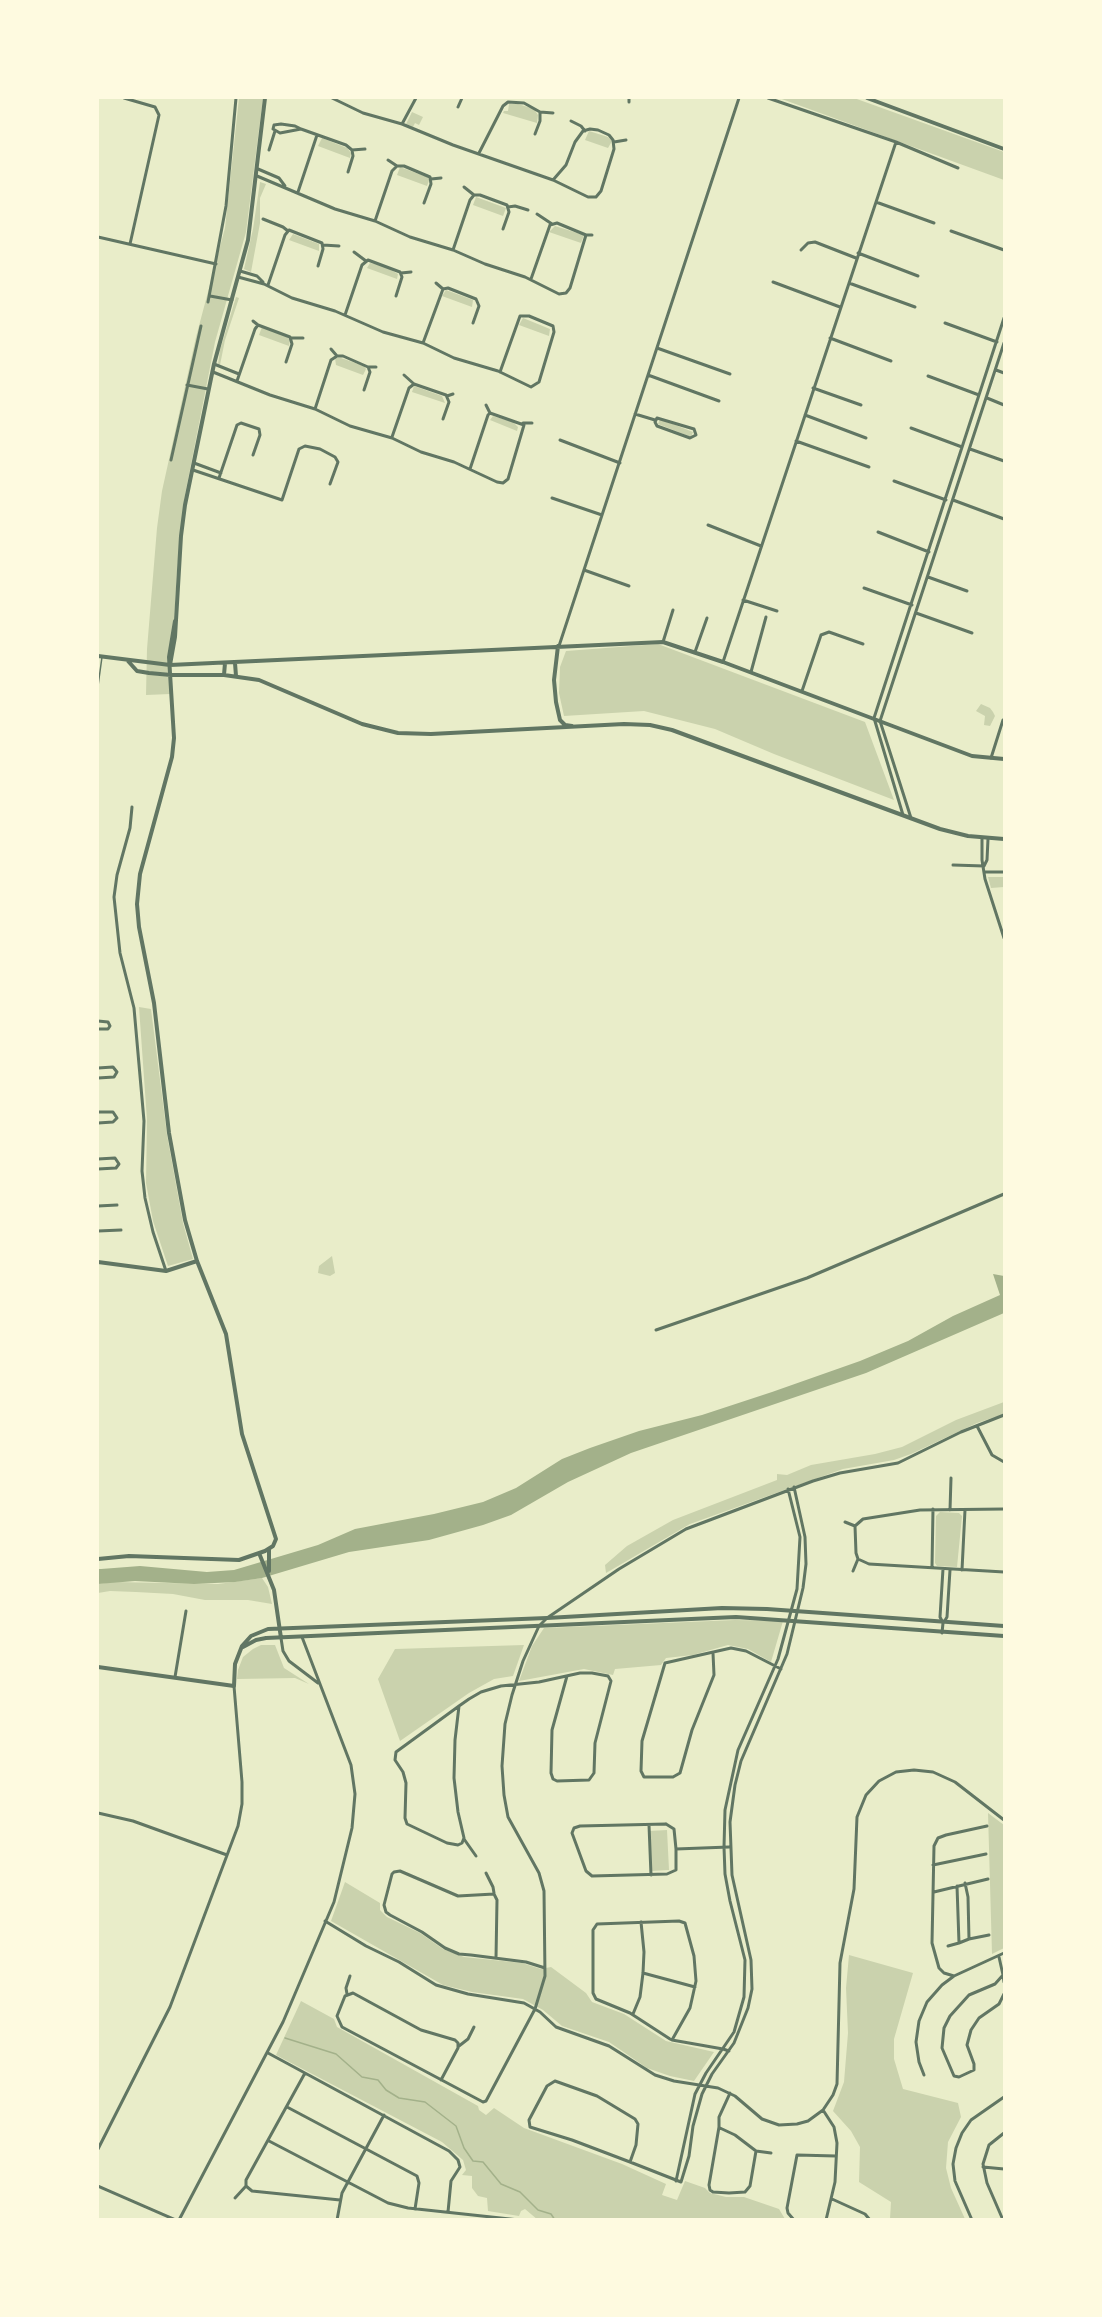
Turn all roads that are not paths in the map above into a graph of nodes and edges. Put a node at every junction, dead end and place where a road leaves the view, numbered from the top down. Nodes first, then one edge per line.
1 (123, 98) edge
2 (236, 98) edge
3 (265, 98) edge
4 (332, 98) edge
5 (416, 98) edge
6 (462, 98) edge
7 (504, 98) edge
8 (739, 98) edge
9 (768, 98) edge
10 (867, 98) edge
11 (508, 102) junction
12 (458, 107) dead end
13 (540, 112) junction
14 (553, 113) dead end
15 (571, 121) dead end
16 (402, 124) junction
17 (301, 129) junction
18 (275, 131) junction
19 (585, 131) junction
20 (535, 134) dead end
21 (317, 135) junction
22 (626, 140) dead end
23 (614, 141) junction
24 (896, 142) junction
25 (1005, 148) edge
26 (365, 149) dead end
27 (269, 150) dead end
28 (352, 150) junction
29 (479, 153) junction
30 (388, 160) dead end
31 (396, 166) junction
32 (958, 168) dead end
33 (258, 169) junction
34 (348, 172) dead end
35 (257, 177) junction
36 (431, 178) junction
37 (441, 178) dead end
38 (553, 180) junction
39 (286, 187) junction
40 (464, 187) dead end
41 (298, 192) junction
42 (474, 195) junction
43 (876, 202) junction
44 (424, 203) dead end
45 (508, 207) junction
46 (528, 210) dead end
47 (537, 214) dead end
48 (263, 219) dead end
49 (375, 221) junction
50 (934, 223) dead end
51 (552, 224) junction
52 (503, 229) dead end
53 (288, 231) junction
54 (951, 231) dead end
55 (586, 235) junction
56 (592, 235) dead end
57 (98, 237) edge
58 (130, 244) junction
59 (323, 245) junction
60 (339, 246) dead end
61 (453, 250) junction
62 (801, 250) dead end
63 (1005, 250) edge
64 (354, 252) dead end
65 (858, 253) junction
66 (856, 258) junction
67 (366, 261) junction
68 (216, 264) junction
69 (318, 267) dead end
70 (240, 271) junction
71 (401, 273) junction
72 (411, 273) dead end
73 (918, 276) dead end
74 (238, 277) junction
75 (531, 279) junction
76 (773, 282) dead end
77 (436, 283) dead end
78 (848, 283) junction
79 (266, 284) junction
80 (442, 289) junction
81 (210, 296) junction
82 (396, 296) dead end
83 (232, 300) junction
84 (208, 302) dead end
85 (840, 307) junction
86 (915, 307) dead end
87 (345, 315) junction
88 (1005, 318) edge
89 (253, 321) dead end
90 (473, 323) dead end
91 (945, 323) dead end
92 (258, 325) junction
93 (201, 326) dead end
94 (560, 328) dead end
95 (554, 329) junction
96 (291, 338) junction
97 (303, 338) dead end
98 (830, 338) junction
99 (997, 342) junction
100 (423, 343) junction
101 (1005, 343) edge
102 (657, 348) junction
103 (331, 349) dead end
104 (337, 356) junction
105 (891, 361) dead end
106 (286, 362) dead end
107 (214, 364) junction
108 (368, 367) junction
109 (375, 367) dead end
110 (996, 370) junction
111 (213, 372) junction
112 (500, 372) junction
113 (1005, 373) edge
114 (239, 374) junction
115 (730, 374) dead end
116 (404, 375) dead end
117 (648, 375) junction
118 (928, 376) dead end
119 (237, 381) junction
120 (414, 384) junction
121 (187, 385) junction
122 (813, 388) junction
123 (209, 389) junction
124 (364, 390) dead end
125 (453, 394) dead end
126 (979, 395) junction
127 (447, 396) junction
128 (987, 398) junction
129 (719, 401) dead end
130 (486, 405) dead end
131 (861, 405) dead end
132 (1005, 405) edge
133 (315, 409) junction
134 (490, 412) junction
135 (635, 414) junction
136 (805, 415) junction
137 (442, 419) dead end
138 (655, 420) junction
139 (971, 420) junction
140 (979, 422) junction
141 (523, 423) junction
142 (532, 423) dead end
143 (911, 428) dead end
144 (392, 438) junction
145 (866, 438) dead end
146 (560, 440) dead end
147 (796, 441) junction
148 (962, 447) junction
149 (970, 448) junction
150 (253, 455) dead end
151 (171, 460) dead end
152 (1005, 461) edge
153 (194, 463) junction
154 (620, 463) junction
155 (869, 467) dead end
156 (470, 469) junction
157 (193, 470) junction
158 (221, 473) junction
159 (219, 478) junction
160 (894, 481) dead end
161 (330, 484) dead end
162 (552, 498) dead end
163 (946, 500) junction
164 (953, 500) junction
165 (602, 515) junction
166 (1005, 519) edge
167 (708, 525) dead end
168 (878, 532) dead end
169 (761, 546) junction
170 (929, 552) junction
171 (924, 568) junction
172 (584, 570) junction
173 (930, 570) junction
174 (928, 577) junction
175 (630, 586) dead end
176 (864, 588) dead end
177 (967, 591) dead end
178 (743, 600) junction
179 (912, 605) junction
180 (673, 610) dead end
181 (777, 611) dead end
182 (916, 613) junction
183 (766, 616) dead end
184 (707, 618) dead end
185 (972, 633) dead end
186 (663, 642) junction
187 (863, 644) dead end
188 (558, 646) junction
189 (695, 652) junction
190 (100, 656) edge
191 (127, 660) junction
192 (723, 662) junction
193 (225, 663) junction
194 (235, 663) junction
195 (170, 665) junction
196 (751, 672) junction
197 (171, 675) junction
198 (224, 675) junction
199 (236, 676) junction
200 (98, 686) edge
201 (802, 691) junction
202 (874, 718) junction
203 (560, 720) junction
204 (1003, 720) edge
205 (880, 721) junction
206 (575, 726) junction
207 (549, 729) junction
208 (1005, 759) edge
209 (991, 760) junction
210 (132, 807) dead end
211 (903, 815) junction
212 (911, 818) junction
213 (982, 838) junction
214 (1005, 838) edge
215 (988, 839) junction
216 (953, 865) dead end
217 (984, 866) junction
218 (984, 872) junction
219 (1005, 872) edge
220 (1005, 938) edge
221 (98, 1021) edge
222 (98, 1029) edge
223 (98, 1068) edge
224 (98, 1078) edge
225 (98, 1112) edge
226 (98, 1123) edge
227 (98, 1159) edge
228 (98, 1169) edge
229 (1005, 1194) edge
230 (117, 1205) dead end
231 (98, 1206) edge
232 (121, 1230) dead end
233 (98, 1231) edge
234 (197, 1261) junction
235 (98, 1262) edge
236 (166, 1271) junction
237 (656, 1330) dead end
238 (1005, 1415) edge
239 (977, 1426) junction
240 (1005, 1462) edge
241 (951, 1478) dead end
242 (794, 1487) junction
243 (788, 1489) junction
244 (933, 1509) junction
245 (1005, 1509) edge
246 (950, 1510) junction
247 (965, 1510) junction
248 (845, 1522) dead end
249 (855, 1526) junction
250 (270, 1548) junction
251 (259, 1553) junction
252 (98, 1559) edge
253 (858, 1559) junction
254 (932, 1568) junction
255 (943, 1569) junction
256 (950, 1569) junction
257 (962, 1570) junction
258 (853, 1571) dead end
259 (1005, 1572) edge
260 (270, 1576) junction
261 (186, 1611) dead end
262 (792, 1611) junction
263 (798, 1612) junction
264 (548, 1618) junction
265 (790, 1620) junction
266 (796, 1621) junction
267 (943, 1623) junction
268 (539, 1626) junction
269 (1005, 1626) edge
270 (279, 1628) junction
271 (942, 1633) junction
272 (1005, 1636) edge
273 (302, 1637) junction
274 (280, 1638) junction
275 (241, 1649) junction
276 (713, 1653) junction
277 (98, 1666) edge
278 (775, 1666) junction
279 (781, 1669) junction
280 (567, 1676) junction
281 (175, 1677) junction
282 (515, 1684) junction
283 (234, 1686) junction
284 (320, 1686) junction
285 (459, 1706) junction
286 (98, 1813) edge
287 (1005, 1820) edge
288 (649, 1825) junction
289 (987, 1826) dead end
290 (464, 1839) junction
291 (724, 1847) junction
292 (729, 1847) junction
293 (676, 1849) junction
294 (986, 1854) dead end
295 (228, 1855) junction
296 (476, 1856) dead end
297 (933, 1865) junction
298 (486, 1873) dead end
299 (651, 1875) junction
300 (988, 1879) dead end
301 (965, 1884) junction
302 (957, 1886) junction
303 (934, 1892) junction
304 (494, 1894) junction
305 (326, 1921) junction
306 (641, 1922) junction
307 (988, 1935) dead end
308 (969, 1939) junction
309 (959, 1943) junction
310 (948, 1946) dead end
311 (1005, 1953) edge
312 (999, 1957) junction
313 (496, 1958) junction
314 (545, 1968) junction
315 (644, 1973) junction
316 (1003, 1975) junction
317 (350, 1976) dead end
318 (954, 1976) junction
319 (1005, 1983) edge
320 (695, 1987) junction
321 (347, 1994) junction
322 (1005, 1994) edge
323 (535, 2009) junction
324 (633, 2014) junction
325 (474, 2027) dead end
326 (672, 2040) junction
327 (459, 2046) junction
328 (723, 2049) junction
329 (729, 2051) junction
330 (268, 2053) junction
331 (305, 2073) junction
332 (924, 2075) dead end
333 (441, 2080) junction
334 (699, 2086) junction
335 (705, 2086) junction
336 (730, 2093) junction
337 (1005, 2097) edge
338 (287, 2107) junction
339 (822, 2110) junction
340 (384, 2115) junction
341 (719, 2127) junction
342 (1005, 2133) edge
343 (269, 2141) junction
344 (365, 2149) junction
345 (98, 2150) edge
346 (756, 2151) junction
347 (771, 2152) dead end
348 (836, 2156) junction
349 (630, 2162) junction
350 (983, 2167) junction
351 (1005, 2169) edge
352 (676, 2181) junction
353 (347, 2182) junction
354 (98, 2186) edge
355 (246, 2186) junction
356 (235, 2198) dead end
357 (832, 2199) junction
358 (340, 2200) junction
359 (415, 2209) junction
360 (448, 2212) junction
361 (177, 2220) edge
362 (337, 2220) edge
363 (519, 2220) edge
364 (795, 2220) edge
365 (826, 2220) edge
366 (870, 2220) edge
367 (972, 2220) edge
368 (1003, 2220) edge

1 - 58 street
2 - 68 street
3 - 33 street
4 - 16 street
5 - 16 street
6 - 12 street
7 - 11 street
8 - 102 street
9 - 24 street
10 - 25 street
11 - 13 street
11 - 29 street
13 - 14 street
13 - 20 street
15 - 19 street
16 - 29 street
17 - 18 street
17 - 18 street
17 - 21 street
18 - 27 street
19 - 23 street
19 - 38 street
21 - 28 street
21 - 41 street
22 - 23 street
23 - 38 street
24 - 32 street
24 - 43 street
26 - 28 street
28 - 34 street
29 - 38 street
30 - 31 street
31 - 36 street
31 - 49 street
33 - 35 street
33 - 39 street
35 - 39 street
35 - 70 street
36 - 37 street
36 - 44 street
39 - 41 street
40 - 42 street
41 - 49 street
42 - 45 street
42 - 61 street
43 - 50 street
43 - 65 street
45 - 46 street
45 - 52 street
47 - 51 street
48 - 53 street
49 - 61 street
51 - 55 street
51 - 75 street
53 - 59 street
53 - 79 street
54 - 63 street
55 - 56 street
55 - 75 street
57 - 58 street
58 - 68 street
59 - 60 street
59 - 69 street
61 - 75 street
62 - 66 street
64 - 67 street
65 - 66 street
65 - 73 street
66 - 78 street
67 - 71 street
67 - 87 street
68 - 81 street
70 - 74 street
70 - 79 street
71 - 72 street
71 - 82 street
74 - 79 street
74 - 83 street
76 - 85 street
77 - 80 street
78 - 85 street
78 - 86 street
79 - 87 street
80 - 90 street
80 - 100 street
81 - 83 street
81 - 84 street
83 - 107 street
85 - 98 street
87 - 100 street
88 - 99 street
89 - 92 street
91 - 99 street
92 - 96 street
92 - 114 street
93 - 121 street
94 - 95 street
95 - 112 street
95 - 112 street
96 - 97 street
96 - 106 street
98 - 105 street
98 - 122 street
99 - 126 street
100 - 112 street
101 - 110 street
102 - 115 street
102 - 117 street
103 - 104 street
104 - 108 street
104 - 133 street
107 - 111 street
107 - 114 street
108 - 109 street
108 - 124 street
110 - 113 street
110 - 128 street
111 - 119 street
111 - 123 street
114 - 119 street
116 - 120 street
117 - 129 street
117 - 135 street
118 - 126 street
119 - 133 street
120 - 127 street
120 - 144 street
121 - 123 street
121 - 151 street
122 - 131 street
122 - 136 street
123 - 153 street
125 - 127 street
126 - 139 street
127 - 137 street
128 - 132 street
128 - 140 street
130 - 134 street
133 - 144 street
134 - 141 street
134 - 156 street
135 - 138 street
135 - 154 street
136 - 145 street
136 - 147 street
138 - 138 street
139 - 140 street
139 - 148 street
140 - 149 street
141 - 142 street
141 - 156 street
143 - 148 street
144 - 156 street
146 - 154 street
147 - 155 street
147 - 169 street
148 - 163 street
149 - 152 street
149 - 164 street
150 - 158 street
153 - 157 street
153 - 158 street
154 - 165 street
157 - 159 street
157 - 195 street
158 - 159 street
159 - 161 street
160 - 163 street
162 - 165 street
163 - 170 street
164 - 166 street
164 - 173 street
165 - 172 street
167 - 169 street
168 - 170 street
169 - 178 street
170 - 171 street
171 - 173 street
171 - 179 street
172 - 175 street
172 - 188 street
173 - 174 street
174 - 177 street
174 - 182 street
176 - 179 street
178 - 181 street
178 - 192 street
179 - 202 street
180 - 186 street
182 - 185 street
182 - 205 street
183 - 196 street
184 - 189 street
186 - 188 street
186 - 189 street
187 - 201 street
188 - 194 street
188 - 203 street
189 - 192 street
190 - 191 street
190 - 200 lane
191 - 195 street
191 - 197 street
192 - 196 street
193 - 194 street
193 - 195 street
193 - 198 street
194 - 199 street
195 - 197 street
196 - 201 street
197 - 198 street
197 - 234 street
198 - 199 street
199 - 207 street
201 - 202 street
202 - 205 street
202 - 211 street
203 - 206 street
203 - 207 street
204 - 209 street
205 - 209 street
205 - 212 street
206 - 207 street
206 - 211 street
208 - 209 street
210 - 236 street
211 - 212 street
212 - 213 street
213 - 215 street
213 - 217 street
214 - 215 street
215 - 217 street
216 - 217 street
217 - 218 street
218 - 219 street
218 - 220 street
221 - 222 street
223 - 224 street
225 - 226 street
227 - 228 street
229 - 237 street
230 - 231 street
232 - 233 street
234 - 236 street
234 - 250 street
235 - 236 street
238 - 239 street
239 - 240 street
239 - 242 street
241 - 246 street
242 - 243 street
242 - 263 street
243 - 262 street
243 - 264 street
244 - 246 street
244 - 249 street
244 - 254 street
245 - 247 street
246 - 247 street
247 - 257 street
248 - 249 street
249 - 253 street
250 - 251 street
250 - 260 street
251 - 252 street
251 - 260 street
253 - 254 street
253 - 258 street
254 - 255 street
255 - 256 street
255 - 267 street
256 - 257 street
256 - 267 street
257 - 259 street
260 - 270 street
261 - 281 street
262 - 263 street
262 - 264 street
262 - 265 street
263 - 266 street
263 - 267 street
264 - 268 street
264 - 270 street
265 - 266 street
265 - 268 street
265 - 278 street
266 - 271 street
266 - 279 street
267 - 269 street
267 - 271 street
268 - 273 street
268 - 282 street
270 - 274 street
270 - 275 street
271 - 272 street
273 - 274 street
273 - 284 street
274 - 275 street
274 - 284 street
275 - 283 street
276 - 276 street
276 - 278 street
277 - 281 street
278 - 279 street
278 - 291 street
279 - 292 street
280 - 280 street
280 - 282 street
281 - 283 street
282 - 285 street
282 - 314 street
283 - 295 street
284 - 305 street
285 - 290 street
285 - 290 street
286 - 295 street
287 - 339 street
288 - 293 street
288 - 299 street
288 - 299 street
289 - 297 street
290 - 296 street
291 - 292 street
291 - 293 street
291 - 328 street
292 - 329 street
293 - 299 street
294 - 297 street
295 - 345 street
297 - 303 street
298 - 304 street
300 - 301 street
301 - 302 street
301 - 308 street
302 - 303 street
302 - 309 street
303 - 318 street
304 - 313 street
304 - 313 street
305 - 323 street
305 - 330 street
306 - 315 street
306 - 320 street
306 - 324 street
307 - 308 street
308 - 309 street
309 - 310 street
311 - 312 street
312 - 316 street
312 - 318 street
313 - 314 street
314 - 323 street
315 - 320 street
315 - 324 street
316 - 319 street
316 - 322 street
317 - 321 street
318 - 332 street
320 - 326 street
321 - 327 street
321 - 333 street
323 - 333 street
323 - 334 street
324 - 326 street
325 - 327 street
326 - 328 street
327 - 333 street
328 - 329 street
328 - 334 street
329 - 335 street
330 - 331 street
330 - 361 street
331 - 338 street
331 - 340 street
334 - 335 street
334 - 352 street
335 - 336 street
335 - 352 street
336 - 339 street
336 - 341 street
337 - 367 street
338 - 343 street
338 - 344 street
339 - 348 street
340 - 344 street
340 - 360 street
341 - 346 street
341 - 346 street
342 - 350 street
343 - 353 street
343 - 355 street
344 - 353 street
344 - 359 street
346 - 347 street
348 - 357 street
348 - 364 street
349 - 349 street
349 - 352 street
350 - 351 street
350 - 368 street
353 - 358 street
353 - 359 street
354 - 361 street
355 - 356 street
355 - 358 street
357 - 365 street
357 - 366 street
358 - 362 street
359 - 360 street
360 - 363 street

